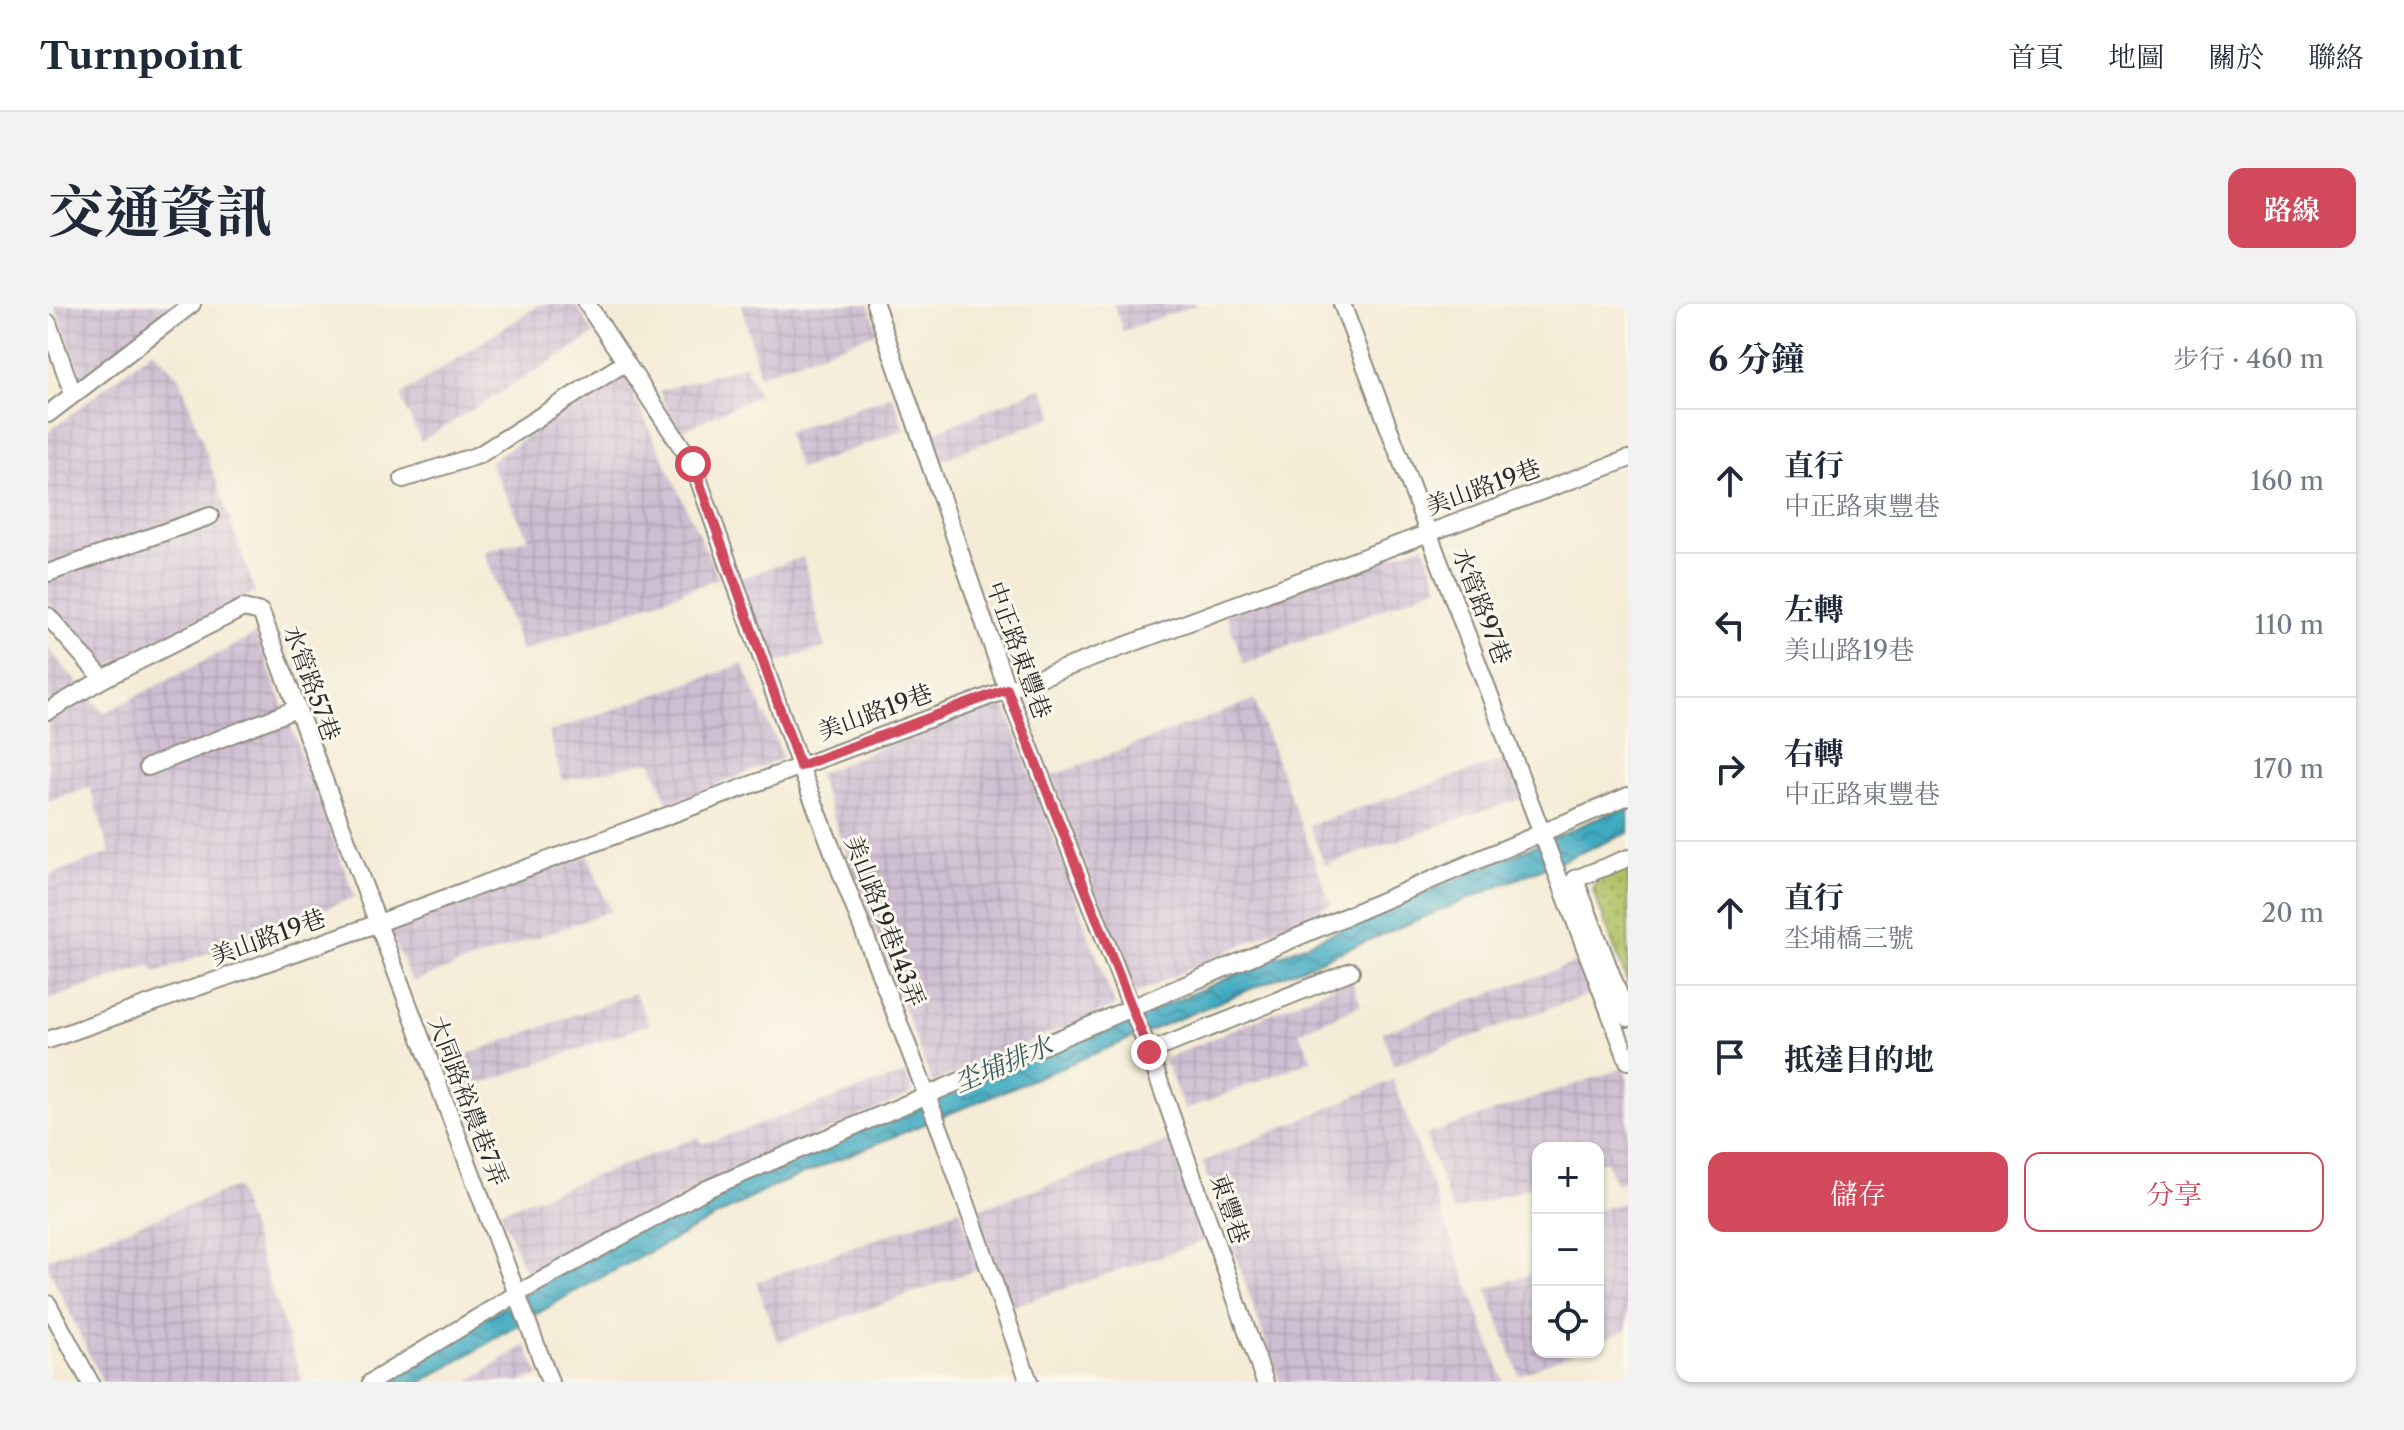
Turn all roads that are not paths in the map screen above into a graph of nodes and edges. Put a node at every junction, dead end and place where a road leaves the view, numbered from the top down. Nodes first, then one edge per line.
1 (192, 304) edge
2 (587, 304) edge
3 (875, 304) edge
4 (1342, 304) edge
5 (48, 323) edge
6 (626, 362) junction
7 (73, 394) junction
8 (48, 414) edge
9 (1628, 459) edge
10 (403, 479) dead end
11 (210, 516) dead end
12 (1429, 533) junction
13 (48, 573) edge
14 (48, 616) edge
15 (103, 679) junction
16 (1007, 689) junction
17 (296, 709) junction
18 (48, 711) edge
19 (800, 766) junction
20 (148, 767) dead end
21 (1628, 796) edge
22 (1544, 832) junction
23 (1628, 858) edge
24 (1569, 880) junction
25 (376, 924) junction
26 (1351, 971) dead end
27 (1130, 1007) junction
28 (1628, 1018) edge
29 (48, 1040) edge
30 (1149, 1052) junction
31 (1628, 1061) edge
32 (926, 1094) junction
33 (515, 1295) junction
34 (48, 1304) edge
35 (90, 1382) edge
36 (371, 1382) edge
37 (550, 1382) edge
38 (1029, 1382) edge
39 (1265, 1382) edge

1 - 7 street
2 - 6 street
3 - 16 street, 中正路東豐巷
4 - 12 street, 水管路97巷
5 - 7 street
6 - 10 street
6 - 19 street
7 - 8 street
9 - 12 street, 美山路19巷
11 - 13 street
12 - 16 street, 美山路19巷
12 - 22 street, 水管路97巷
14 - 15 street
15 - 17 street, 水管路57巷
15 - 18 street, 水管路57巷
16 - 19 street, 美山路19巷
16 - 27 street, 中正路東豐巷
17 - 20 street
17 - 25 street, 水管路57巷
19 - 25 street, 美山路19巷
19 - 32 street, 美山路19巷143弄
21 - 22 street
22 - 24 street, 水管路97巷
22 - 27 street
23 - 24 street
24 - 28 street
24 - 31 street
25 - 29 street, 美山路19巷
25 - 33 street, 大同路裕農巷7弄
26 - 30 street
27 - 30 street, 中正路東豐巷
27 - 32 street
30 - 39 street, 東豐巷
32 - 33 street
32 - 38 street, 美山路19巷143弄
33 - 36 street
33 - 37 street, 大同路裕農巷7弄
34 - 35 street

